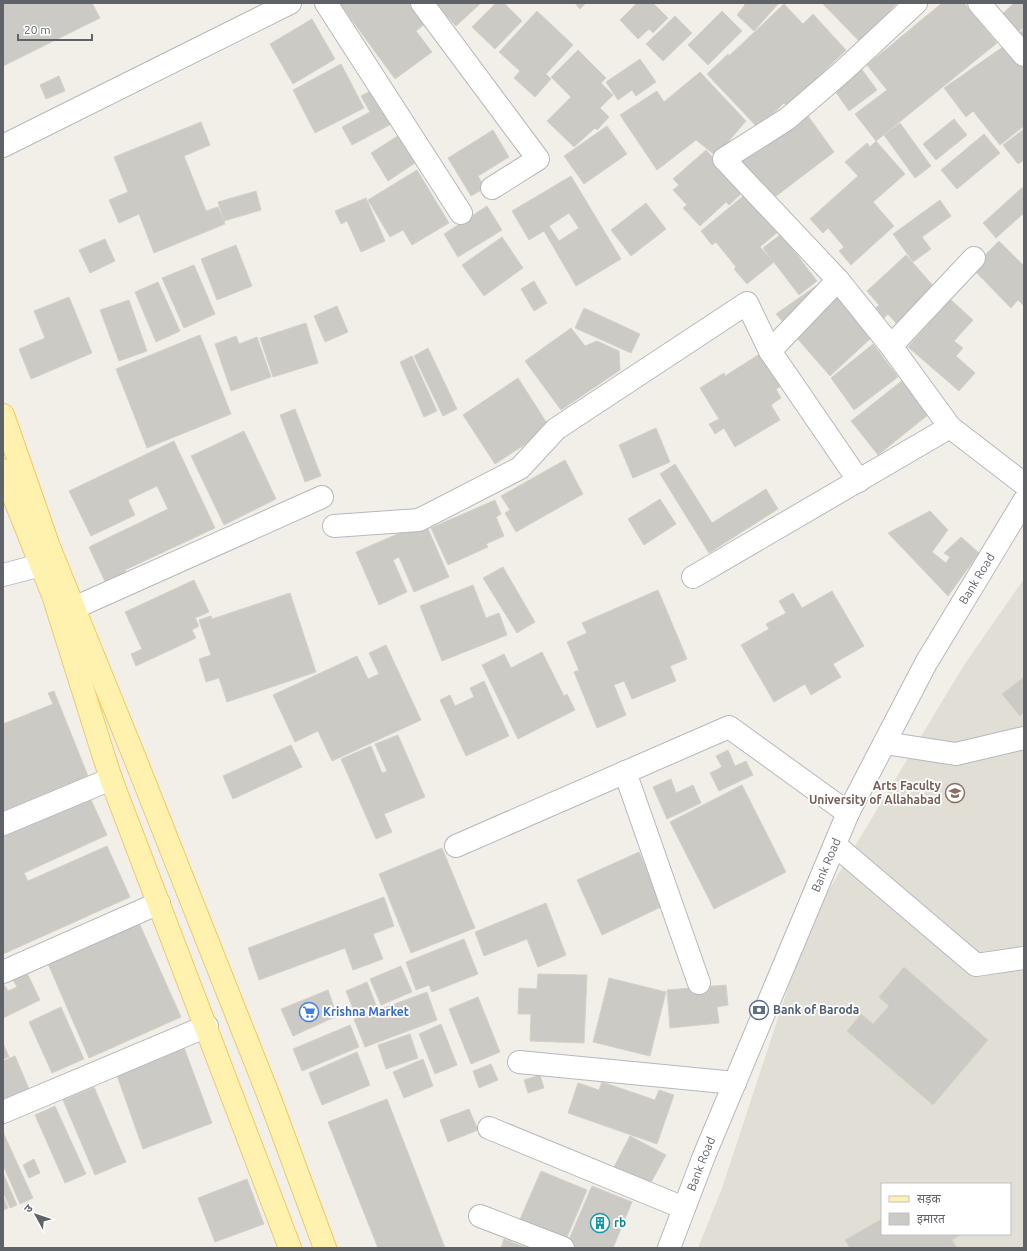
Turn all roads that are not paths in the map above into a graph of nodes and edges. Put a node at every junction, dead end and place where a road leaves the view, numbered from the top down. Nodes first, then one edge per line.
1 (290, 3) edge
2 (326, 3) edge
3 (422, 3) edge
4 (916, 3) edge
5 (979, 3) edge
6 (1024, 56) edge
7 (3, 146) edge
8 (492, 188) dead end
9 (461, 213) dead end
10 (974, 258) dead end
11 (838, 280) junction
12 (891, 346) junction
13 (770, 351) junction
14 (3, 416) edge
15 (950, 427) junction
16 (3, 470) edge
17 (859, 481) junction
18 (1024, 484) edge
19 (322, 498) dead end
20 (1024, 501) edge
21 (334, 526) dead end
22 (41, 566) junction
23 (3, 575) edge
24 (693, 577) dead end
25 (74, 608) junction
26 (1024, 738) edge
27 (885, 743) junction
28 (625, 772) junction
29 (111, 779) junction
30 (848, 813) junction
31 (3, 824) edge
32 (835, 845) junction
33 (456, 846) dead end
34 (159, 903) junction
35 (1024, 958) edge
36 (3, 972) edge
37 (699, 983) dead end
38 (207, 1026) junction
39 (519, 1062) dead end
40 (735, 1083) junction
41 (3, 1112) edge
42 (489, 1128) dead end
43 (684, 1208) junction
44 (480, 1216) dead end
45 (290, 1248) edge
46 (325, 1248) edge
47 (563, 1248) edge
48 (668, 1248) edge

1 - 7 street
2 - 9 street
3 - 8 street
4 - 11 street
5 - 6 street
10 - 12 street
11 - 12 street
11 - 13 street
12 - 15 street
13 - 17 street
13 - 21 street
14 - 25 main road
15 - 17 street
15 - 18 street
16 - 22 main road
17 - 24 street
19 - 25 street
20 - 27 street, Bank Road
22 - 23 street
22 - 29 main road
25 - 46 main road
26 - 27 street
27 - 30 street, Bank Road
28 - 30 street
28 - 33 street
28 - 37 street
29 - 31 street
29 - 34 main road
30 - 32 street, Bank Road
32 - 35 street
32 - 40 street, Bank Road
34 - 36 street
34 - 38 main road
38 - 41 street
38 - 45 main road
39 - 40 street
40 - 43 street, Bank Road
42 - 43 street
43 - 48 street, Bank Road
44 - 47 street

